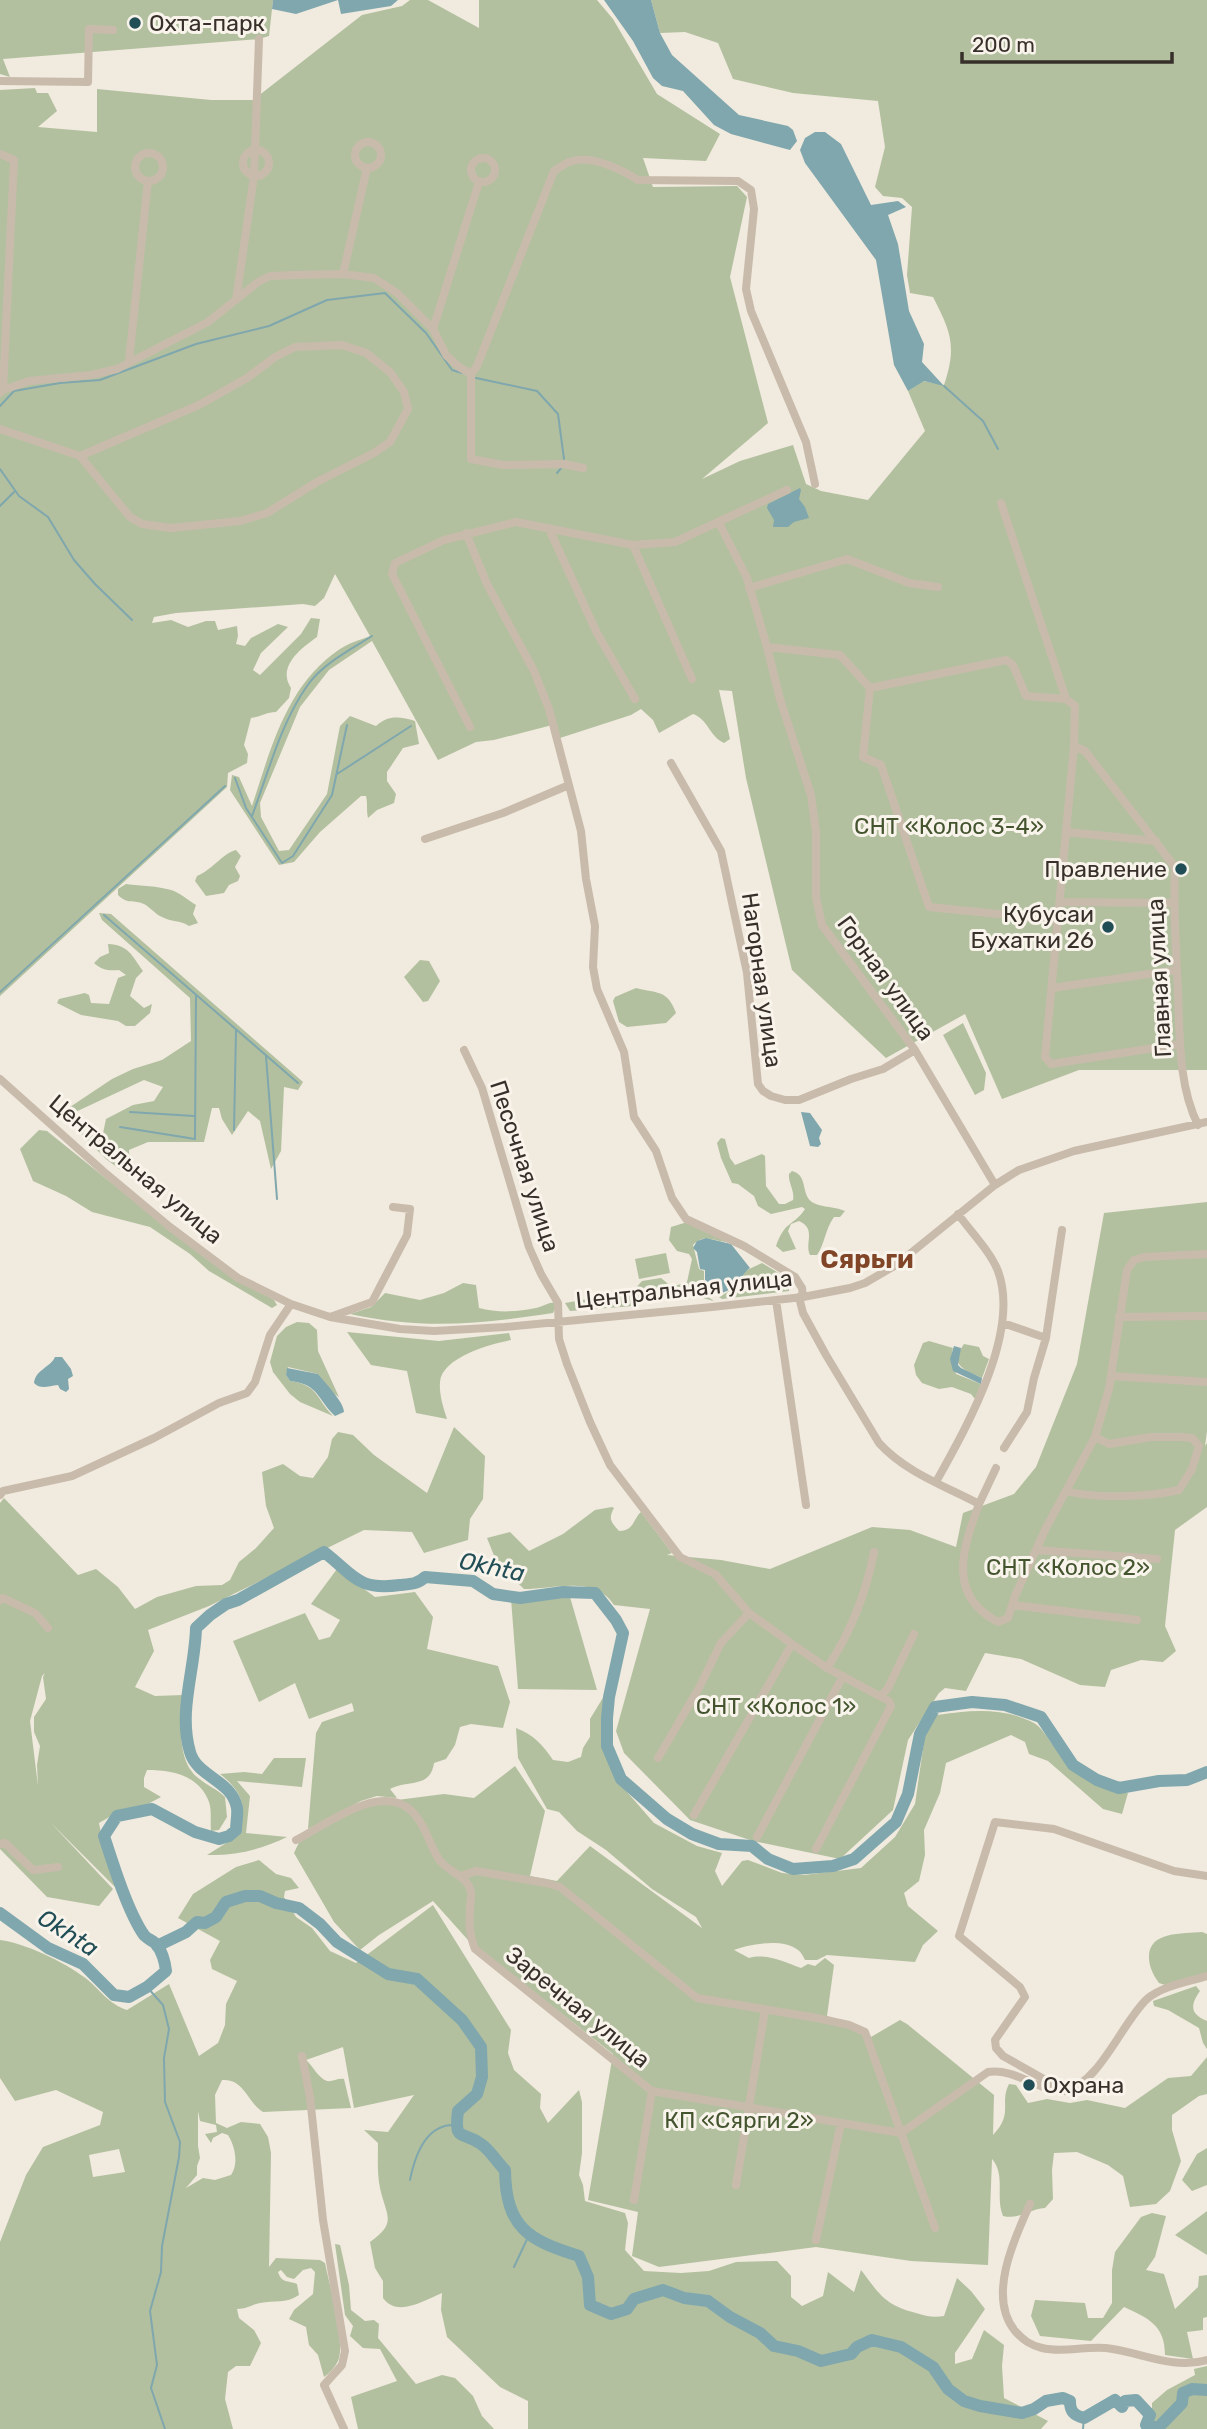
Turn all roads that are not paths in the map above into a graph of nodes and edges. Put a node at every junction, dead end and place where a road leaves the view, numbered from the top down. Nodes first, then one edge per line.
1 (113, 30) dead end
2 (259, 39) dead end
3 (0, 81) edge
4 (255, 150) junction
5 (0, 153) edge
6 (367, 168) dead end
7 (254, 176) junction
8 (148, 181) dead end
9 (479, 183) dead end
10 (343, 274) junction
11 (4, 277) edge
12 (236, 300) junction
13 (433, 329) junction
14 (129, 361) junction
15 (471, 376) junction
16 (1, 391) edge
17 (0, 429) edge
18 (80, 456) junction
19 (583, 468) dead end
20 (815, 484) dead end
21 (787, 490) dead end
22 (1001, 503) dead end
23 (719, 523) junction
24 (549, 529) junction
25 (466, 533) junction
26 (634, 545) junction
27 (938, 587) dead end
28 (750, 588) junction
29 (767, 647) junction
30 (692, 678) dead end
31 (870, 688) junction
32 (635, 699) dead end
33 (1066, 699) junction
34 (470, 727) dead end
35 (1074, 747) junction
36 (671, 763) dead end
37 (566, 785) junction
38 (1066, 832) junction
39 (425, 839) dead end
40 (1156, 841) junction
41 (1061, 902) junction
42 (1174, 903) junction
43 (1059, 920) junction
44 (1177, 970) junction
45 (1052, 988) junction
46 (1180, 1044) junction
47 (464, 1050) dead end
48 (915, 1050) junction
49 (0, 1079) edge
50 (1203, 1124) edge
51 (995, 1185) junction
52 (393, 1207) dead end
53 (958, 1214) junction
54 (1062, 1230) dead end
55 (1207, 1254) edge
56 (801, 1297) junction
57 (776, 1300) junction
58 (291, 1304) junction
59 (1207, 1315) edge
60 (330, 1317) junction
61 (1119, 1317) junction
62 (559, 1321) junction
63 (1003, 1323) junction
64 (1046, 1338) junction
65 (1111, 1376) junction
66 (1207, 1382) edge
67 (1095, 1437) junction
68 (1004, 1448) dead end
69 (996, 1468) dead end
70 (936, 1482) junction
71 (1067, 1491) junction
72 (1, 1493) edge
73 (979, 1504) junction
74 (806, 1505) dead end
75 (1036, 1550) junction
76 (874, 1552) dead end
77 (1157, 1559) dead end
78 (0, 1600) edge
79 (1013, 1605) junction
80 (749, 1613) junction
81 (1138, 1620) dead end
82 (48, 1628) dead end
83 (914, 1634) dead end
84 (792, 1644) junction
85 (827, 1668) junction
86 (843, 1676) junction
87 (881, 1695) junction
88 (658, 1759) dead end
89 (694, 1815) dead end
90 (757, 1837) dead end
91 (296, 1840) dead end
92 (0, 1844) edge
93 (816, 1849) dead end
94 (58, 1867) dead end
95 (461, 1876) junction
96 (1207, 1876) edge
97 (1207, 1976) edge
98 (765, 2010) junction
99 (302, 2056) dead end
100 (652, 2091) junction
101 (1065, 2091) junction
102 (750, 2109) junction
103 (841, 2123) junction
104 (901, 2133) junction
105 (736, 2185) dead end
106 (634, 2200) dead end
107 (1030, 2204) dead end
108 (935, 2228) dead end
109 (816, 2241) dead end
110 (1207, 2360) edge
111 (344, 2429) edge

1 - 3 street
2 - 4 street
4 - 7 street
4 - 7 street
5 - 11 street
6 - 10 street
7 - 12 street
8 - 14 street
9 - 13 street
10 - 12 street
10 - 13 street
11 - 16 street
12 - 14 street
13 - 15 street
14 - 16 street
15 - 19 street
15 - 20 street
17 - 18 street
18 - 18 street
21 - 23 street
22 - 33 street
23 - 26 street
23 - 28 street, Горная улица
24 - 25 street
24 - 26 street
24 - 32 street
25 - 34 street
25 - 37 street
26 - 30 street
27 - 28 street
28 - 29 street, Горная улица
29 - 31 street
29 - 48 street, Горная улица
31 - 33 street
31 - 43 street
33 - 35 street
35 - 38 street
35 - 40 street, Главная улица
36 - 48 street, Нагорная улица
37 - 39 street
37 - 56 street
38 - 40 street
38 - 41 street
40 - 42 street, Главная улица
41 - 42 street
41 - 43 street
42 - 44 street, Главная улица
43 - 45 street
44 - 45 street
44 - 46 street, Главная улица
45 - 46 street
46 - 50 street, Главная улица
47 - 62 street, Песочная улица
48 - 51 street, Горная улица
49 - 58 street, Центральная улица
50 - 51 street, Центральная улица
51 - 53 street, Центральная улица
52 - 60 street
53 - 56 street, Центральная улица
53 - 63 street
54 - 64 street
55 - 61 street
56 - 57 street, Центральная улица
56 - 70 street
57 - 62 street, Центральная улица
57 - 74 street
58 - 60 street, Центральная улица
58 - 72 street
59 - 61 street
60 - 62 street, Центральная улица
61 - 65 street
62 - 80 street, Песочная улица
63 - 64 street
63 - 70 street
64 - 68 street
65 - 66 street
65 - 67 street
67 - 71 street
67 - 71 street
69 - 73 street
70 - 73 street
71 - 75 street
73 - 79 street
75 - 77 street
75 - 79 street
76 - 85 street
78 - 82 street
79 - 81 street
80 - 84 street
80 - 88 street
83 - 87 street
84 - 85 street
84 - 89 street
85 - 86 street
86 - 87 street
86 - 90 street
87 - 93 street
91 - 95 street
92 - 94 street
95 - 98 street
95 - 100 street, Заречная улица
96 - 101 street
97 - 101 street
98 - 102 street
98 - 104 street
99 - 111 street
100 - 102 street, Заречная улица
100 - 106 street
101 - 104 street
102 - 103 street, Заречная улица
102 - 105 street
103 - 104 street, Заречная улица
103 - 109 street
104 - 108 street
107 - 110 street

